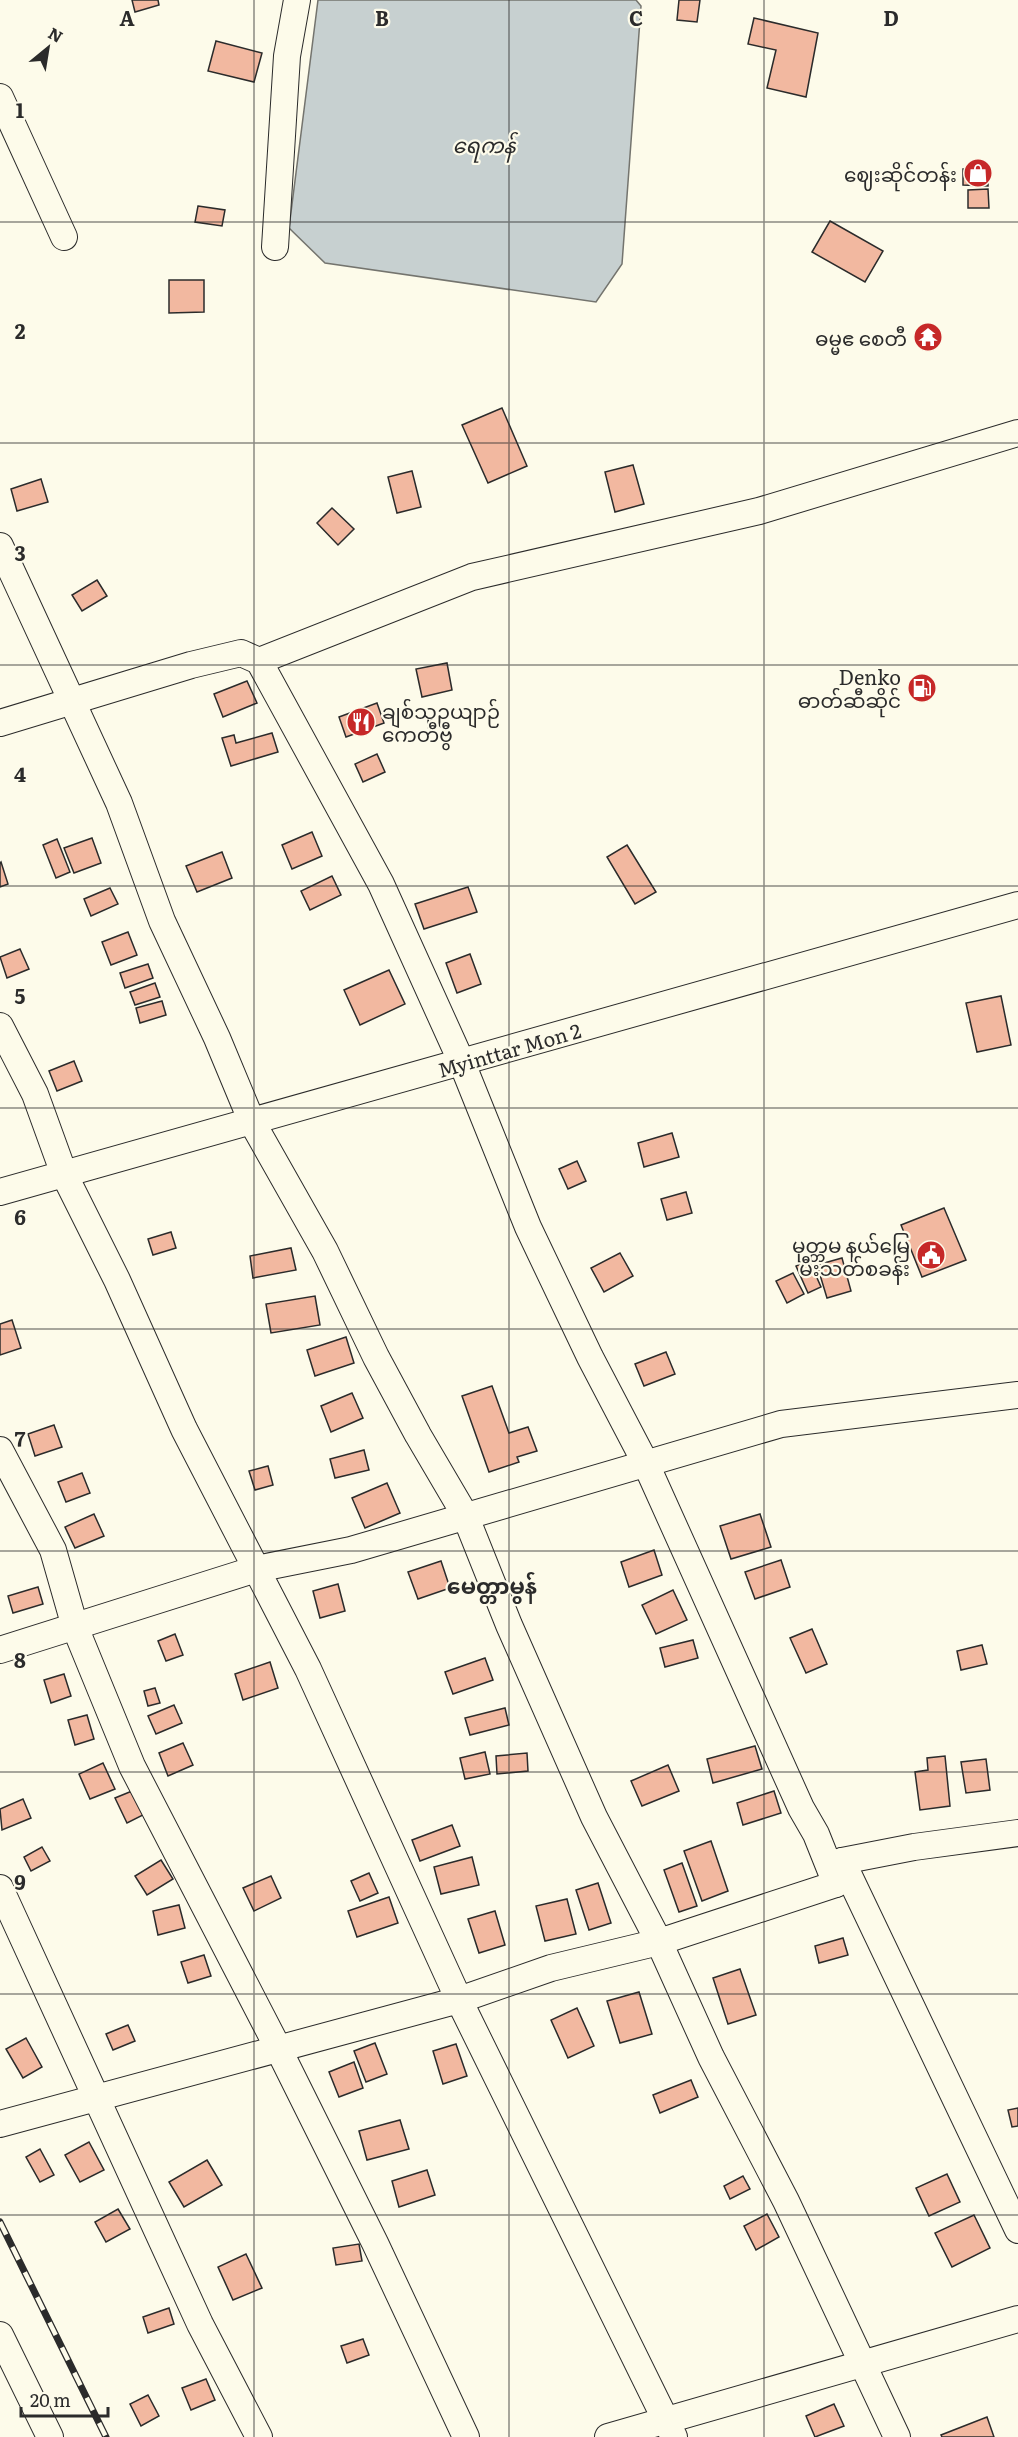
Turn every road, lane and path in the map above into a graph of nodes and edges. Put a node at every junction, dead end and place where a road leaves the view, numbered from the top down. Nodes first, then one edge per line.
1 (297, 0) edge
2 (0, 97) edge
3 (64, 237) dead end
4 (275, 247) dead end
5 (1018, 433) edge
6 (0, 546) edge
7 (259, 661) junction
8 (70, 703) junction
9 (0, 723) edge
10 (1018, 905) edge
11 (0, 1026) edge
12 (462, 1063) junction
13 (252, 1122) junction
14 (64, 1174) junction
15 (0, 1192) edge
16 (1018, 1395) edge
17 (0, 1450) edge
18 (646, 1464) junction
19 (465, 1515) junction
20 (256, 1569) junction
21 (75, 1627) junction
22 (0, 1650) edge
23 (1018, 1833) edge
24 (839, 1873) junction
25 (0, 1888) edge
26 (659, 1942) junction
27 (459, 2000) junction
28 (278, 2048) junction
29 (95, 2098) junction
30 (0, 2124) edge
31 (1018, 2230) edge
32 (1018, 2319) edge
33 (0, 2335) edge
34 (861, 2364) junction
35 (670, 2429) edge
36 (50, 2437) edge
37 (259, 2437) edge
38 (466, 2437) edge
39 (608, 2437) edge
40 (897, 2437) edge

1 - 4 street
2 - 3 street
5 - 7 street
6 - 8 street
7 - 8 street
7 - 12 street
8 - 9 street
8 - 13 street
10 - 12 street, Myinttar Mon 2
11 - 14 street
12 - 13 street, Myinttar Mon 2
12 - 18 street
13 - 14 street, Myinttar Mon 2
13 - 19 street
14 - 15 street, Myinttar Mon 2
14 - 20 street
16 - 18 street
17 - 21 street
18 - 19 street
18 - 24 street
19 - 20 street
19 - 26 street
20 - 21 street
20 - 27 street
21 - 22 street
21 - 28 street
23 - 24 street
24 - 26 street
24 - 31 street
25 - 29 street
26 - 27 street
26 - 34 street
27 - 28 street
27 - 35 street
28 - 29 street
28 - 38 street
29 - 30 street
29 - 37 street
32 - 34 street
33 - 36 street
34 - 35 street
34 - 40 street
35 - 39 street

